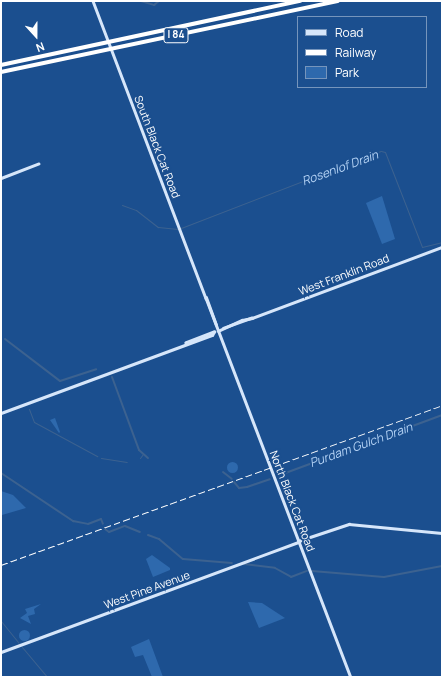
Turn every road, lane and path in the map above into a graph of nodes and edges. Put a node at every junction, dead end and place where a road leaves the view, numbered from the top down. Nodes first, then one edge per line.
1 (93, 1) edge
2 (300, 1) edge
3 (338, 1) edge
4 (1, 66) edge
5 (1, 72) edge
6 (38, 164) dead end
7 (1, 178) edge
8 (442, 247) edge
9 (218, 330) junction
10 (1, 413) edge
11 (442, 533) edge
12 (299, 541) junction
13 (1, 652) edge
14 (351, 677) edge

1 - 9 street, South Black Cat Road
2 - 4 highway, I 84
3 - 5 highway, I 84
6 - 7 street
8 - 9 street, West Franklin Road
9 - 10 street, West Franklin Road
9 - 12 street, North Black Cat Road
11 - 12 street, West Pine Avenue
12 - 13 street, West Pine Avenue
12 - 14 street, North Black Cat Road

